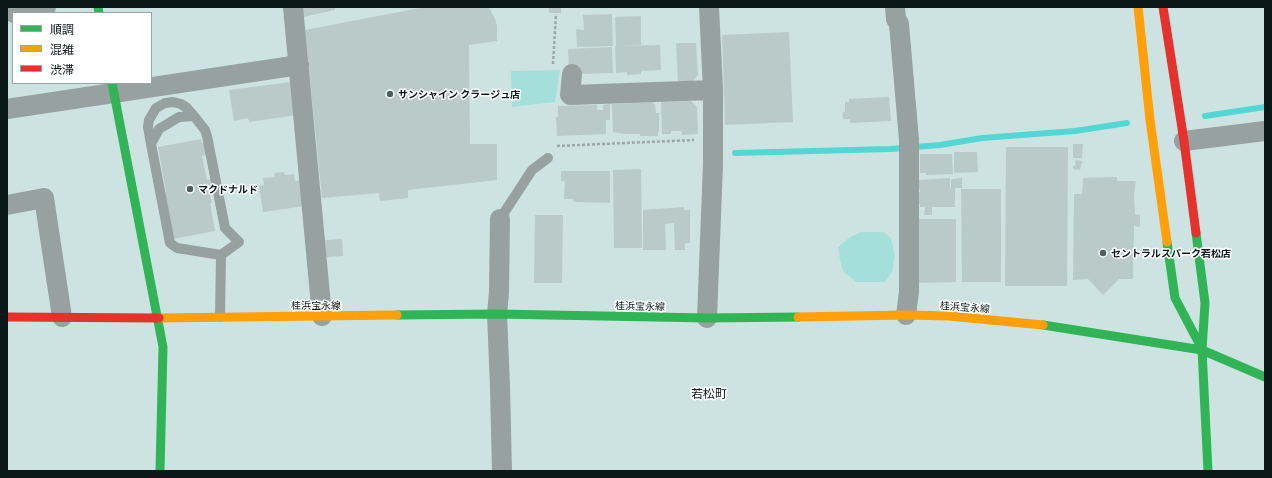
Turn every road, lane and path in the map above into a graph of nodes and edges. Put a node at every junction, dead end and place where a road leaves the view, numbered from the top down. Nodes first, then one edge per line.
1 (46, 7) edge
2 (293, 7) edge
3 (709, 7) edge
4 (894, 7) edge
5 (1138, 7) edge
6 (1163, 7) edge
7 (19, 12) edge
8 (556, 14) dead end
9 (553, 64) dead end
10 (299, 65) junction
11 (572, 74) dead end
12 (152, 83) edge
13 (145, 84) edge
14 (112, 88) edge
15 (713, 90) junction
16 (7, 109) edge
17 (194, 116) junction
18 (1265, 131) edge
19 (713, 140) junction
20 (1184, 141) junction
21 (151, 144) junction
22 (548, 158) joint
23 (7, 205) edge
24 (500, 219) joint
25 (221, 255) junction
26 (497, 314) junction
27 (906, 315) junction
28 (322, 316) junction
29 (7, 317) edge
30 (62, 317) junction
31 (220, 317) junction
32 (158, 318) junction
33 (707, 318) junction
34 (1202, 350) junction
35 (1265, 377) edge
36 (160, 471) edge
37 (502, 471) edge
38 (1208, 471) edge

1 - 7 street
2 - 10 street
3 - 15 street
4 - 27 street
5 - 34 main road
6 - 20 main road
8 - 9 path
10 - 12 street
10 - 28 street
11 - 15 street
13 - 14 street
14 - 16 street
14 - 32 main road
15 - 19 street
17 - 21 lane
17 - 21 lane
17 - 25 lane
18 - 20 street
19 - 22 path
19 - 33 street
20 - 34 main road
21 - 25 lane
22 - 24 lane
23 - 30 street
24 - 26 street
25 - 31 lane
26 - 28 main road, 桂浜宝永線
26 - 33 main road, 桂浜宝永線
26 - 37 street
27 - 33 main road, 桂浜宝永線
27 - 34 main road, 桂浜宝永線
28 - 31 main road, 桂浜宝永線
29 - 30 main road, 桂浜宝永線
30 - 32 main road, 桂浜宝永線
31 - 32 main road, 桂浜宝永線
32 - 36 main road
34 - 35 main road, 桂浜宝永線
34 - 38 main road

